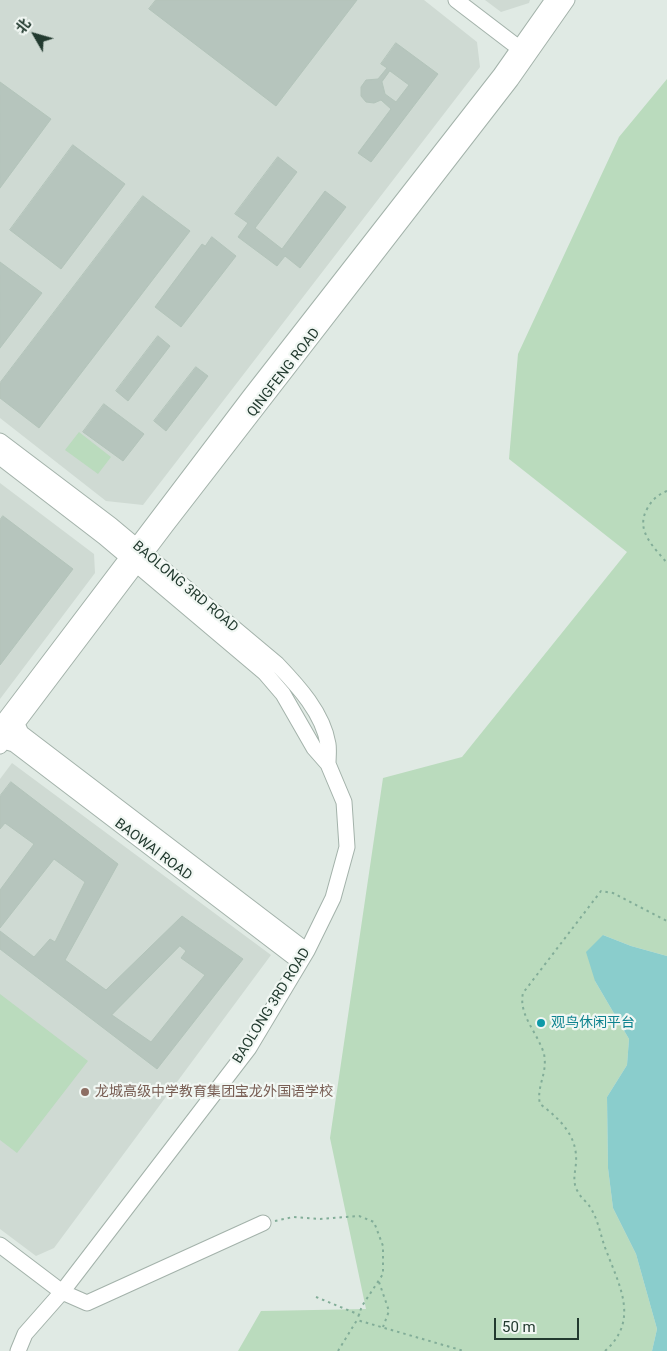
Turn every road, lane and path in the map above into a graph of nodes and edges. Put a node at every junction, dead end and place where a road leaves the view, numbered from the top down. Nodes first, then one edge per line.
1 (456, 0) edge
2 (553, 0) edge
3 (567, 0) edge
4 (524, 52) junction
5 (0, 441) edge
6 (0, 457) edge
7 (667, 491) edge
8 (137, 555) junction
9 (667, 564) edge
10 (16, 724) junction
11 (1, 738) edge
12 (667, 921) edge
13 (304, 957) junction
14 (263, 1223) joint
15 (0, 1245) edge
16 (379, 1282) junction
17 (62, 1292) junction
18 (316, 1297) dead end
19 (360, 1315) junction
20 (357, 1320) junction
21 (382, 1327) junction
22 (18, 1351) edge
23 (29, 1351) edge
24 (338, 1351) edge
25 (464, 1351) edge
26 (605, 1351) edge

1 - 4 street
2 - 4 street, QINGFENG ROAD
3 - 4 street, QINGFENG ROAD
4 - 8 street, QINGFENG ROAD
5 - 8 street, BAOLONG 3RD ROAD
6 - 8 street, BAOLONG 3RD ROAD
7 - 9 path
8 - 10 street, QINGFENG ROAD
8 - 11 street, QINGFENG ROAD
8 - 13 street, BAOLONG 3RD ROAD
10 - 11 street, QINGFENG ROAD
10 - 13 street, BAOWAI ROAD
11 - 13 street, BAOWAI ROAD
12 - 26 path
13 - 17 street, BAOLONG 3RD ROAD
14 - 16 path
14 - 17 street
15 - 17 street
16 - 19 path
16 - 21 path
17 - 22 street
17 - 23 street
18 - 19 path
19 - 20 path
20 - 21 path
20 - 24 path
21 - 25 path

